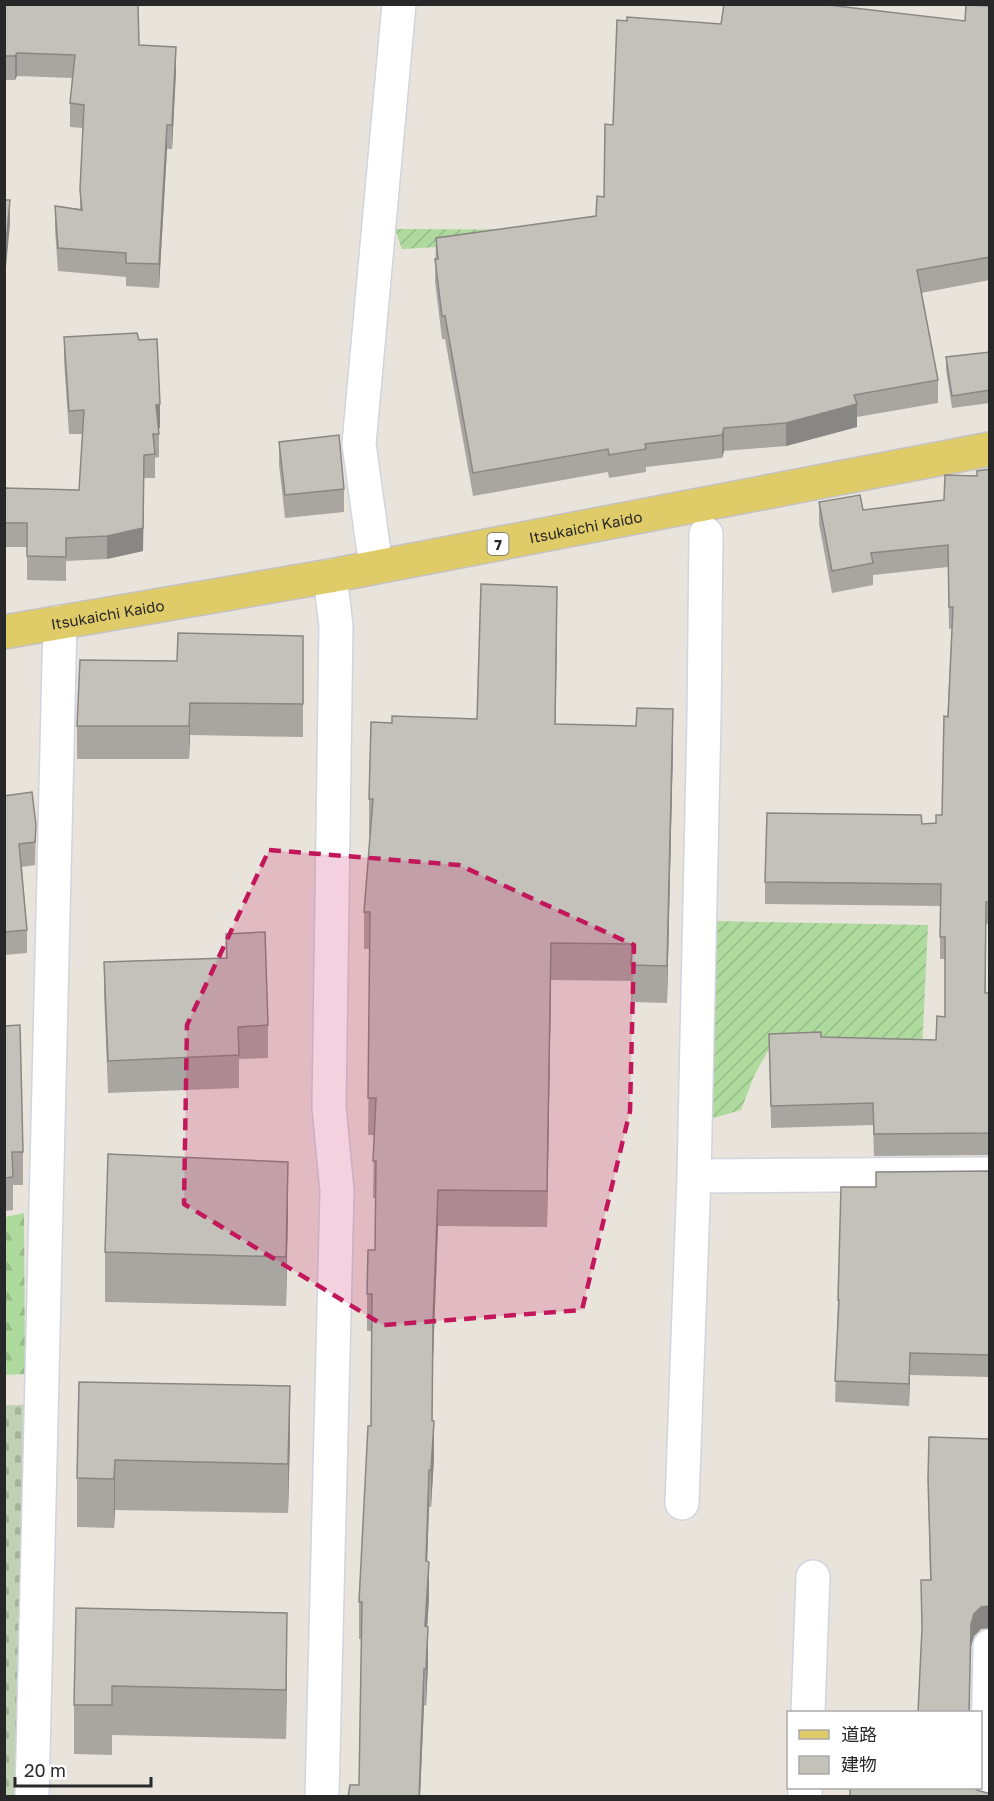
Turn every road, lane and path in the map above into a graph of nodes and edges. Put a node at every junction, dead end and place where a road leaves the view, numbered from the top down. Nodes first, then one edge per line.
1 (399, 4) edge
2 (990, 449) edge
3 (706, 534) dead end
4 (376, 567) junction
5 (330, 576) junction
6 (60, 622) junction
7 (4, 632) edge
8 (990, 1174) edge
9 (694, 1176) junction
10 (682, 1503) dead end
11 (813, 1577) dead end
12 (990, 1646) edge
13 (808, 1711) edge
14 (32, 1797) edge
15 (322, 1797) edge
16 (987, 1797) edge

1 - 4 street
2 - 4 main road, Itsukaichi Kaido / 7
3 - 9 street
4 - 5 main road, Itsukaichi Kaido / 7
5 - 6 main road, Itsukaichi Kaido / 7
5 - 15 street
6 - 7 main road, Itsukaichi Kaido / 7
6 - 14 street
8 - 9 street
9 - 10 street
11 - 13 street
12 - 16 street

